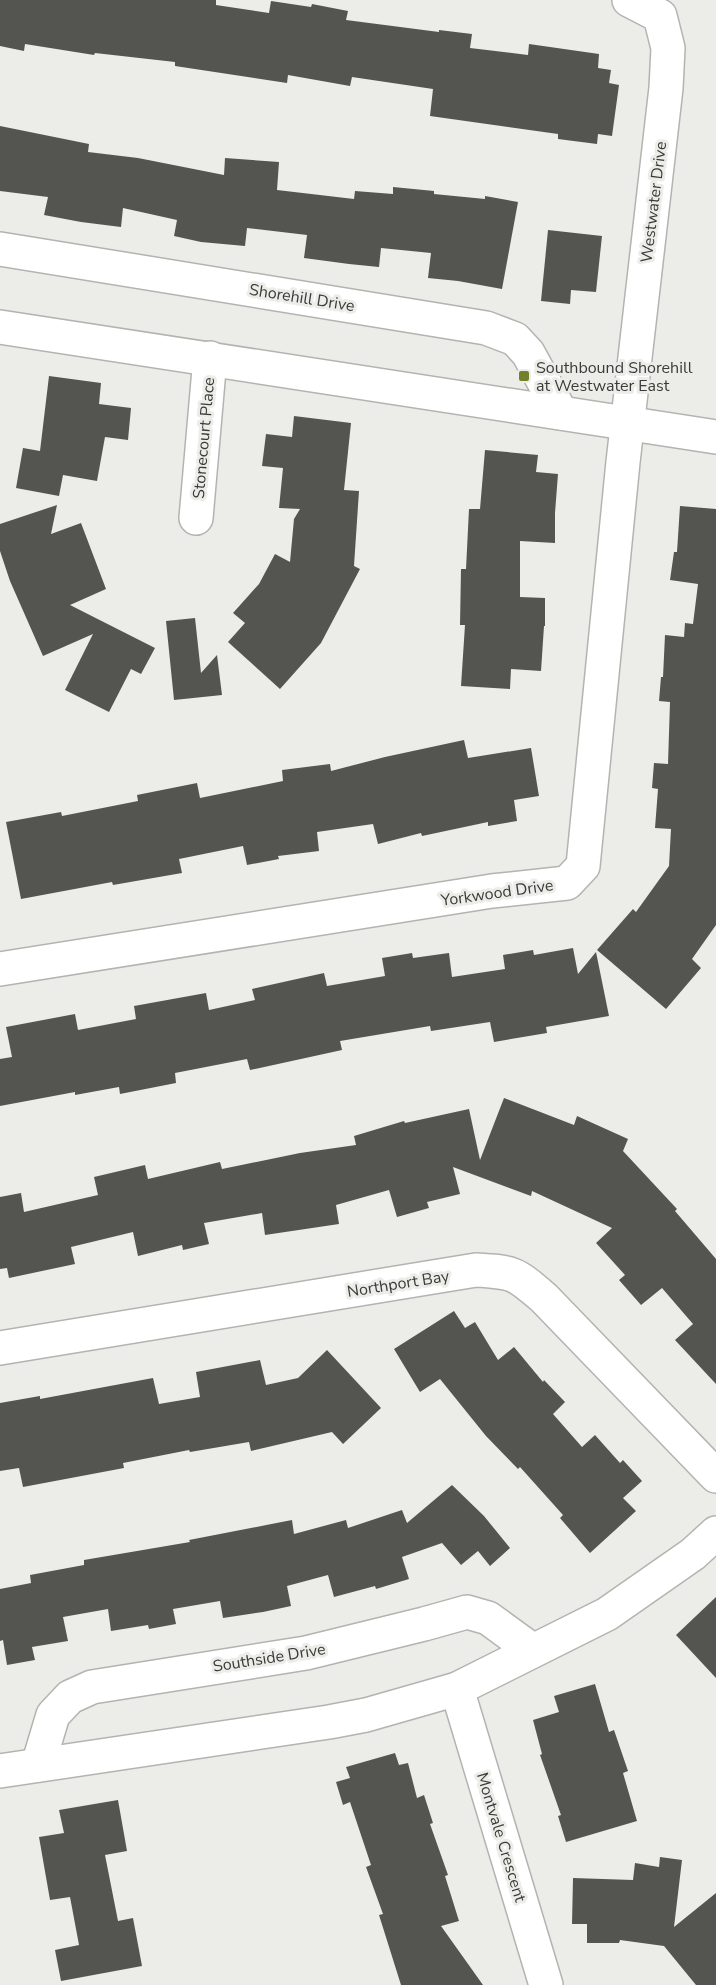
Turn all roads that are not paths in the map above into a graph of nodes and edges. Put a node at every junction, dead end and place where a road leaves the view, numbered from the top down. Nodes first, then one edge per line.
1 (629, 0) edge
2 (0, 249) edge
3 (0, 327) edge
4 (210, 358) junction
5 (561, 413) junction
6 (627, 423) junction
7 (716, 437) edge
8 (196, 518) dead end
9 (0, 969) edge
10 (0, 1348) edge
11 (716, 1476) edge
12 (716, 1533) edge
13 (532, 1650) junction
14 (457, 1689) junction
15 (38, 1765) junction
16 (0, 1771) edge
17 (546, 1985) edge

1 - 6 street, Westwater Drive
2 - 5 street, Shorehill Drive
3 - 4 street
4 - 5 street
4 - 8 street, Stonecourt Place
5 - 6 street
6 - 7 street
6 - 9 street, Yorkwood Drive
10 - 11 street, Northport Bay
12 - 13 street
13 - 14 street
13 - 15 street, Southside Drive
14 - 15 street
14 - 17 street, Montvale Crescent
15 - 16 street

